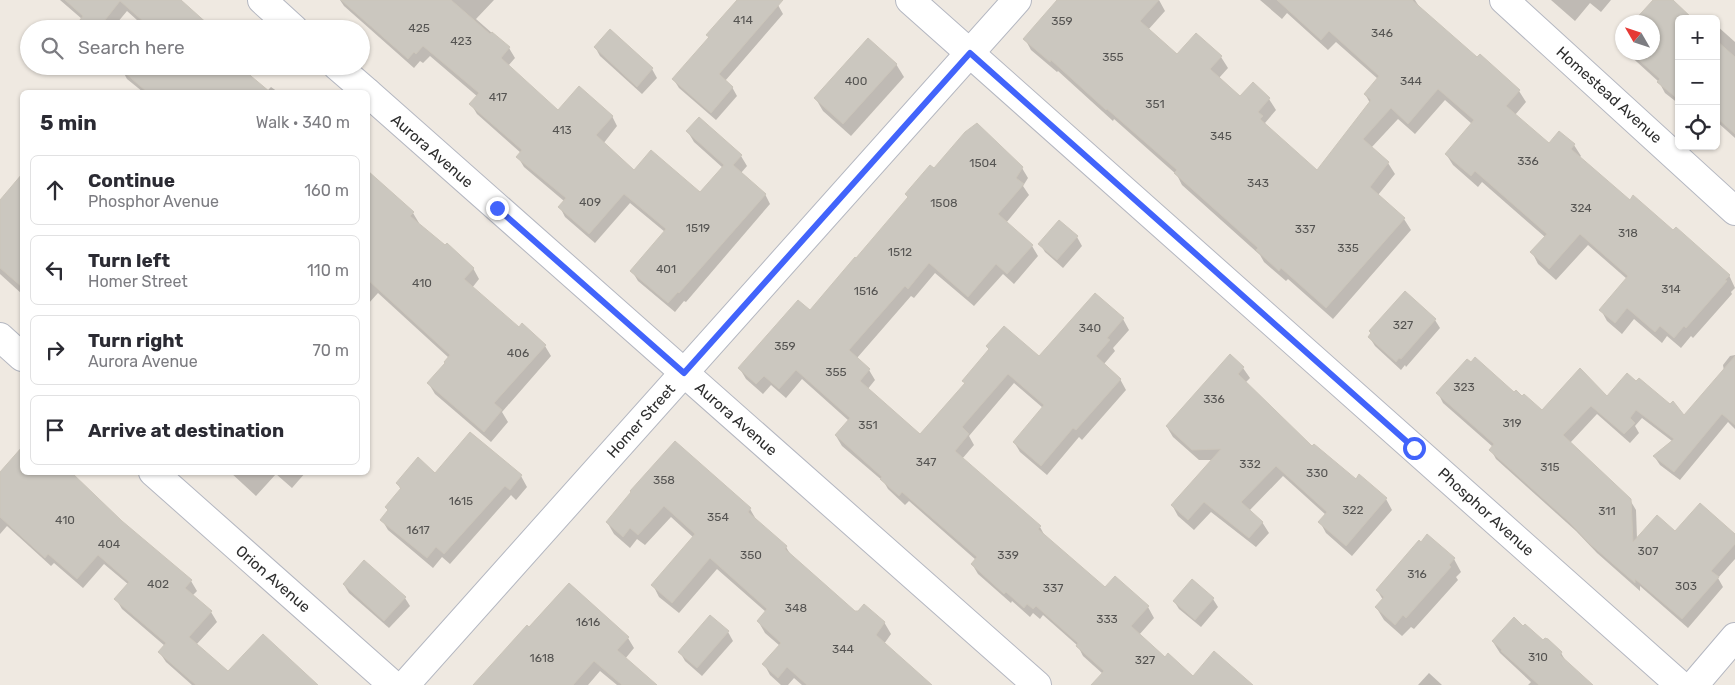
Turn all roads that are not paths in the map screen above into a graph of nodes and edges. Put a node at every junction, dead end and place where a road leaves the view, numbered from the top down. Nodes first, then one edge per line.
1 (262, 0) edge
2 (910, 0) edge
3 (1017, 0) edge
4 (1504, 0) edge
5 (284, 20) edge
6 (970, 53) junction
7 (347, 75) edge
8 (364, 90) edge
9 (370, 96) edge
10 (1735, 211) edge
11 (0, 338) edge
12 (20, 355) edge
13 (684, 373) junction
14 (156, 475) edge
15 (1735, 637) edge
16 (393, 685) edge
17 (405, 685) edge
18 (1037, 685) edge
19 (1680, 685) edge
20 (1694, 685) edge

1 - 5 street
2 - 6 street, Phosphor Avenue
3 - 6 street, Homer Street
4 - 10 street, Homestead Avenue
6 - 13 street, Homer Street
6 - 19 street, Phosphor Avenue
7 - 8 street, Aurora Avenue
9 - 13 street, Aurora Avenue
11 - 12 street
13 - 17 street, Homer Street
13 - 18 street, Aurora Avenue
14 - 16 street, Orion Avenue
15 - 20 street

